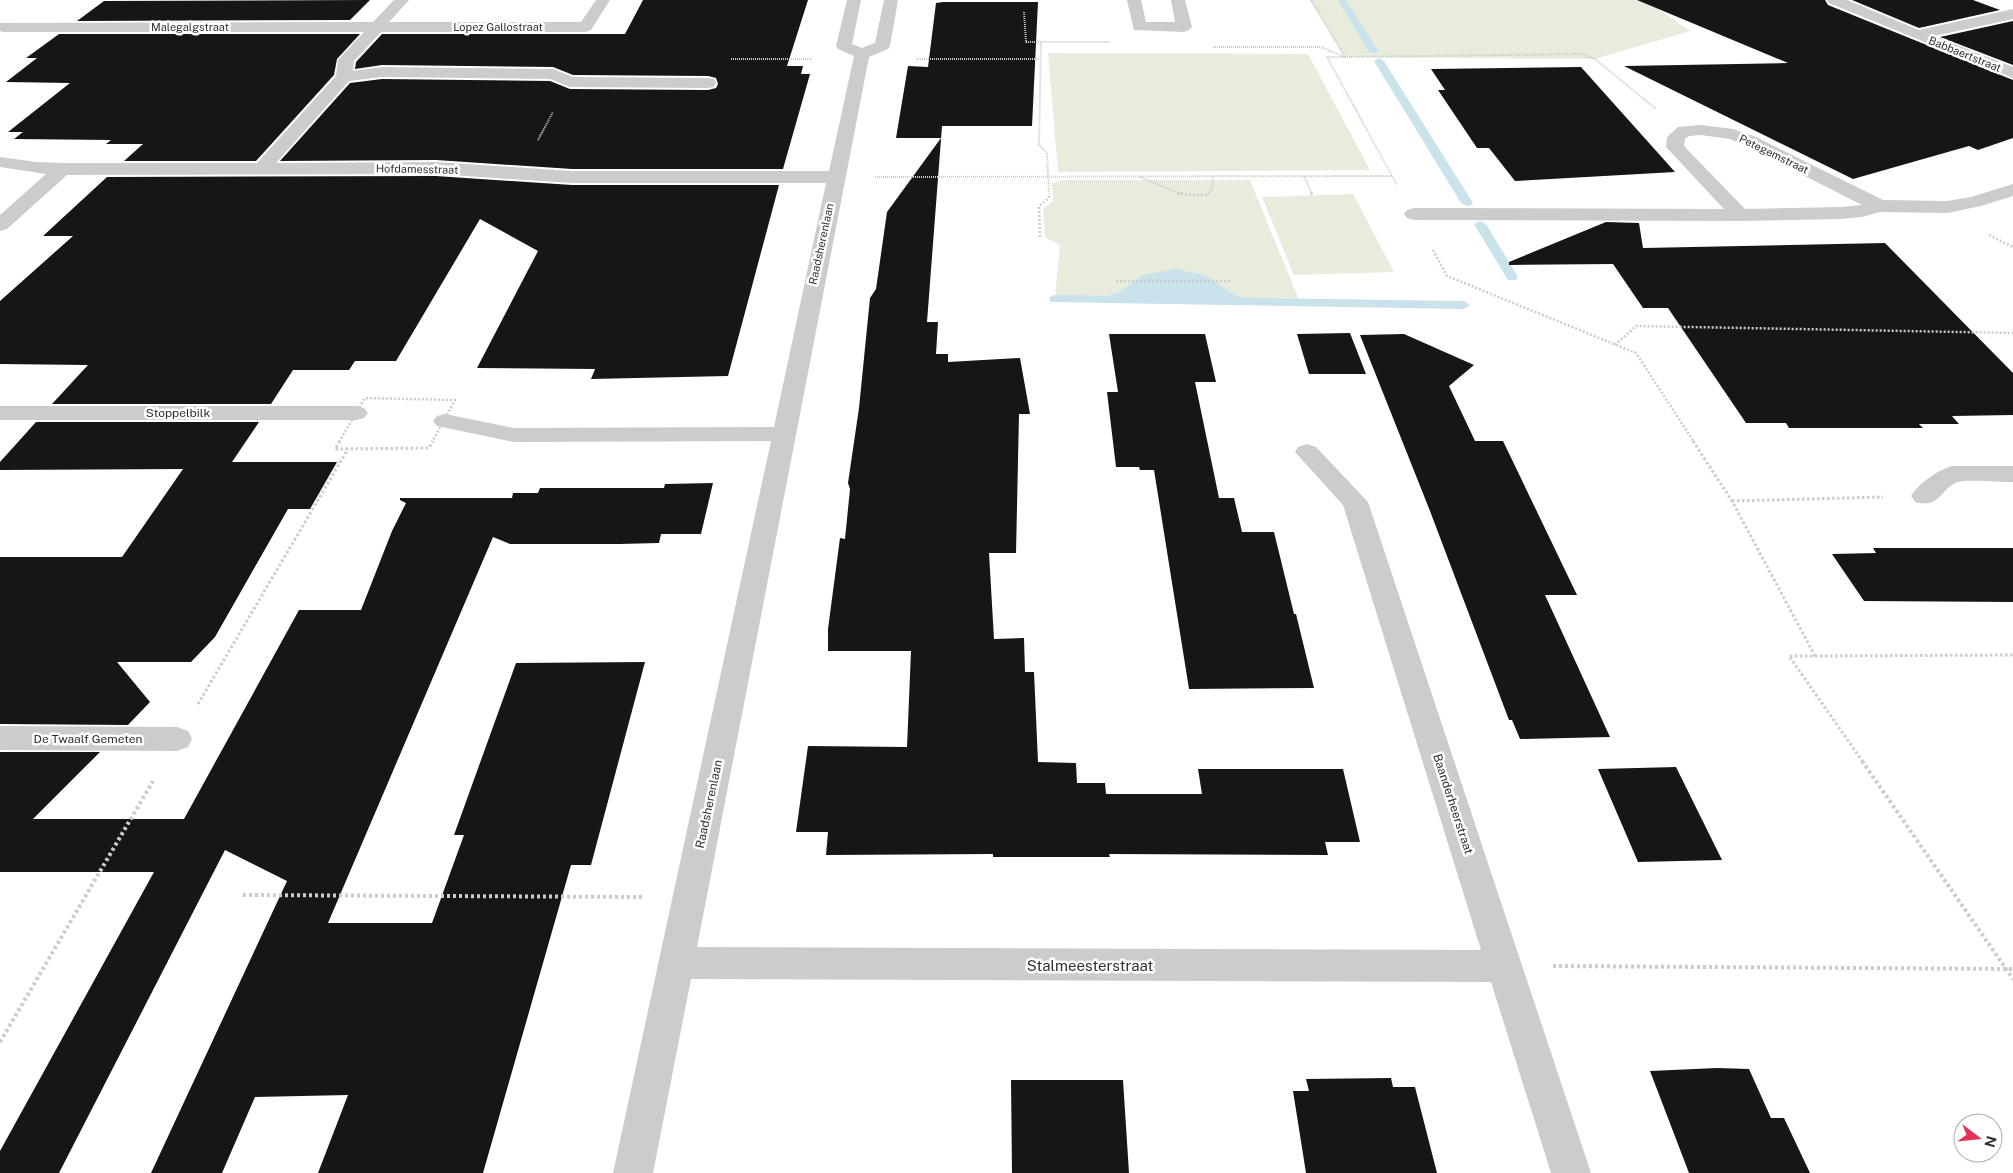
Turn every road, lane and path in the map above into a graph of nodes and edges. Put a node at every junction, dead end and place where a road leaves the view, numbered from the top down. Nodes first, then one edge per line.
1 (402, 0) edge
2 (603, 0) edge
3 (854, 0) edge
4 (891, 0) edge
5 (1134, 0) edge
6 (1178, 0) edge
7 (1311, 0) edge
8 (1834, 0) edge
9 (1024, 12) dead end
10 (2013, 14) edge
11 (378, 27) junction
12 (2, 28) dead end
13 (1918, 35) junction
14 (1041, 42) junction
15 (1114, 42) dead end
16 (1204, 47) dead end
17 (861, 56) junction
18 (1345, 57) junction
19 (1040, 59) junction
20 (2013, 73) edge
21 (344, 77) junction
22 (708, 83) joint
23 (1684, 131) junction
24 (0, 162) edge
25 (262, 168) junction
26 (62, 170) junction
27 (1304, 176) junction
28 (1392, 176) junction
29 (835, 177) junction
30 (1049, 177) junction
31 (1139, 177) junction
32 (1213, 177) junction
33 (2013, 190) edge
34 (1313, 196) dead end
35 (1879, 206) junction
36 (1414, 214) junction
37 (1740, 215) junction
38 (0, 225) edge
39 (1040, 237) dead end
40 (1116, 281) dead end
41 (1231, 281) dead end
42 (2013, 333) edge
43 (1615, 345) junction
44 (0, 413) edge
45 (356, 413) dead end
46 (445, 421) dead end
47 (783, 434) junction
48 (1307, 452) dead end
49 (2013, 474) edge
50 (1924, 496) joint
51 (1732, 501) junction
52 (2013, 655) edge
53 (1815, 656) junction
54 (0, 738) edge
55 (177, 739) dead end
56 (243, 895) dead end
57 (689, 898) junction
58 (675, 963) junction
59 (1505, 966) junction
60 (2007, 968) junction
61 (2013, 969) edge
62 (2013, 980) edge
63 (633, 1173) edge
64 (1570, 1173) edge

1 - 11 street
2 - 11 street, Lopez Gallostraat
3 - 17 street
4 - 17 street
5 - 6 street
7 - 18 path
8 - 13 street, Babbaertstraat
9 - 14 path
10 - 13 street, Babbaertstraat
11 - 12 street, Malegalgstraat
11 - 21 street
13 - 20 street, Babbaertstraat
14 - 15 path
14 - 19 path
16 - 18 path
17 - 19 path
17 - 22 path
17 - 29 street, Raadsherenlaan
18 - 23 path
18 - 28 path
19 - 30 path
21 - 22 street
21 - 25 street
23 - 35 street, Petegemstraat
23 - 37 street
24 - 26 street, Hofdamesstraat
25 - 26 street, Hofdamesstraat
25 - 29 street, Hofdamesstraat
26 - 38 street
27 - 28 path
27 - 32 path
27 - 34 path
28 - 36 path
29 - 30 path
29 - 47 street, Raadsherenlaan
30 - 31 path
30 - 39 path
31 - 32 path
31 - 32 path
33 - 35 street, Petegemstraat
35 - 37 street, Petegemstraat
36 - 37 street, Petegemstraat
36 - 43 path
40 - 41 path
42 - 43 path
43 - 51 path
44 - 45 street, Stoppelbilk
46 - 47 street
47 - 57 street, Raadsherenlaan
48 - 59 street, Baanderheerstraat
49 - 50 street
50 - 51 path
51 - 53 path
52 - 53 path
53 - 60 path
54 - 55 street, De Twaalf Gemeten
56 - 57 path
57 - 58 street, Raadsherenlaan
58 - 59 street, Stalmeesterstraat
58 - 63 street, Raadsherenlaan
59 - 60 path
59 - 64 street, Baanderheerstraat
60 - 61 path
60 - 62 path

